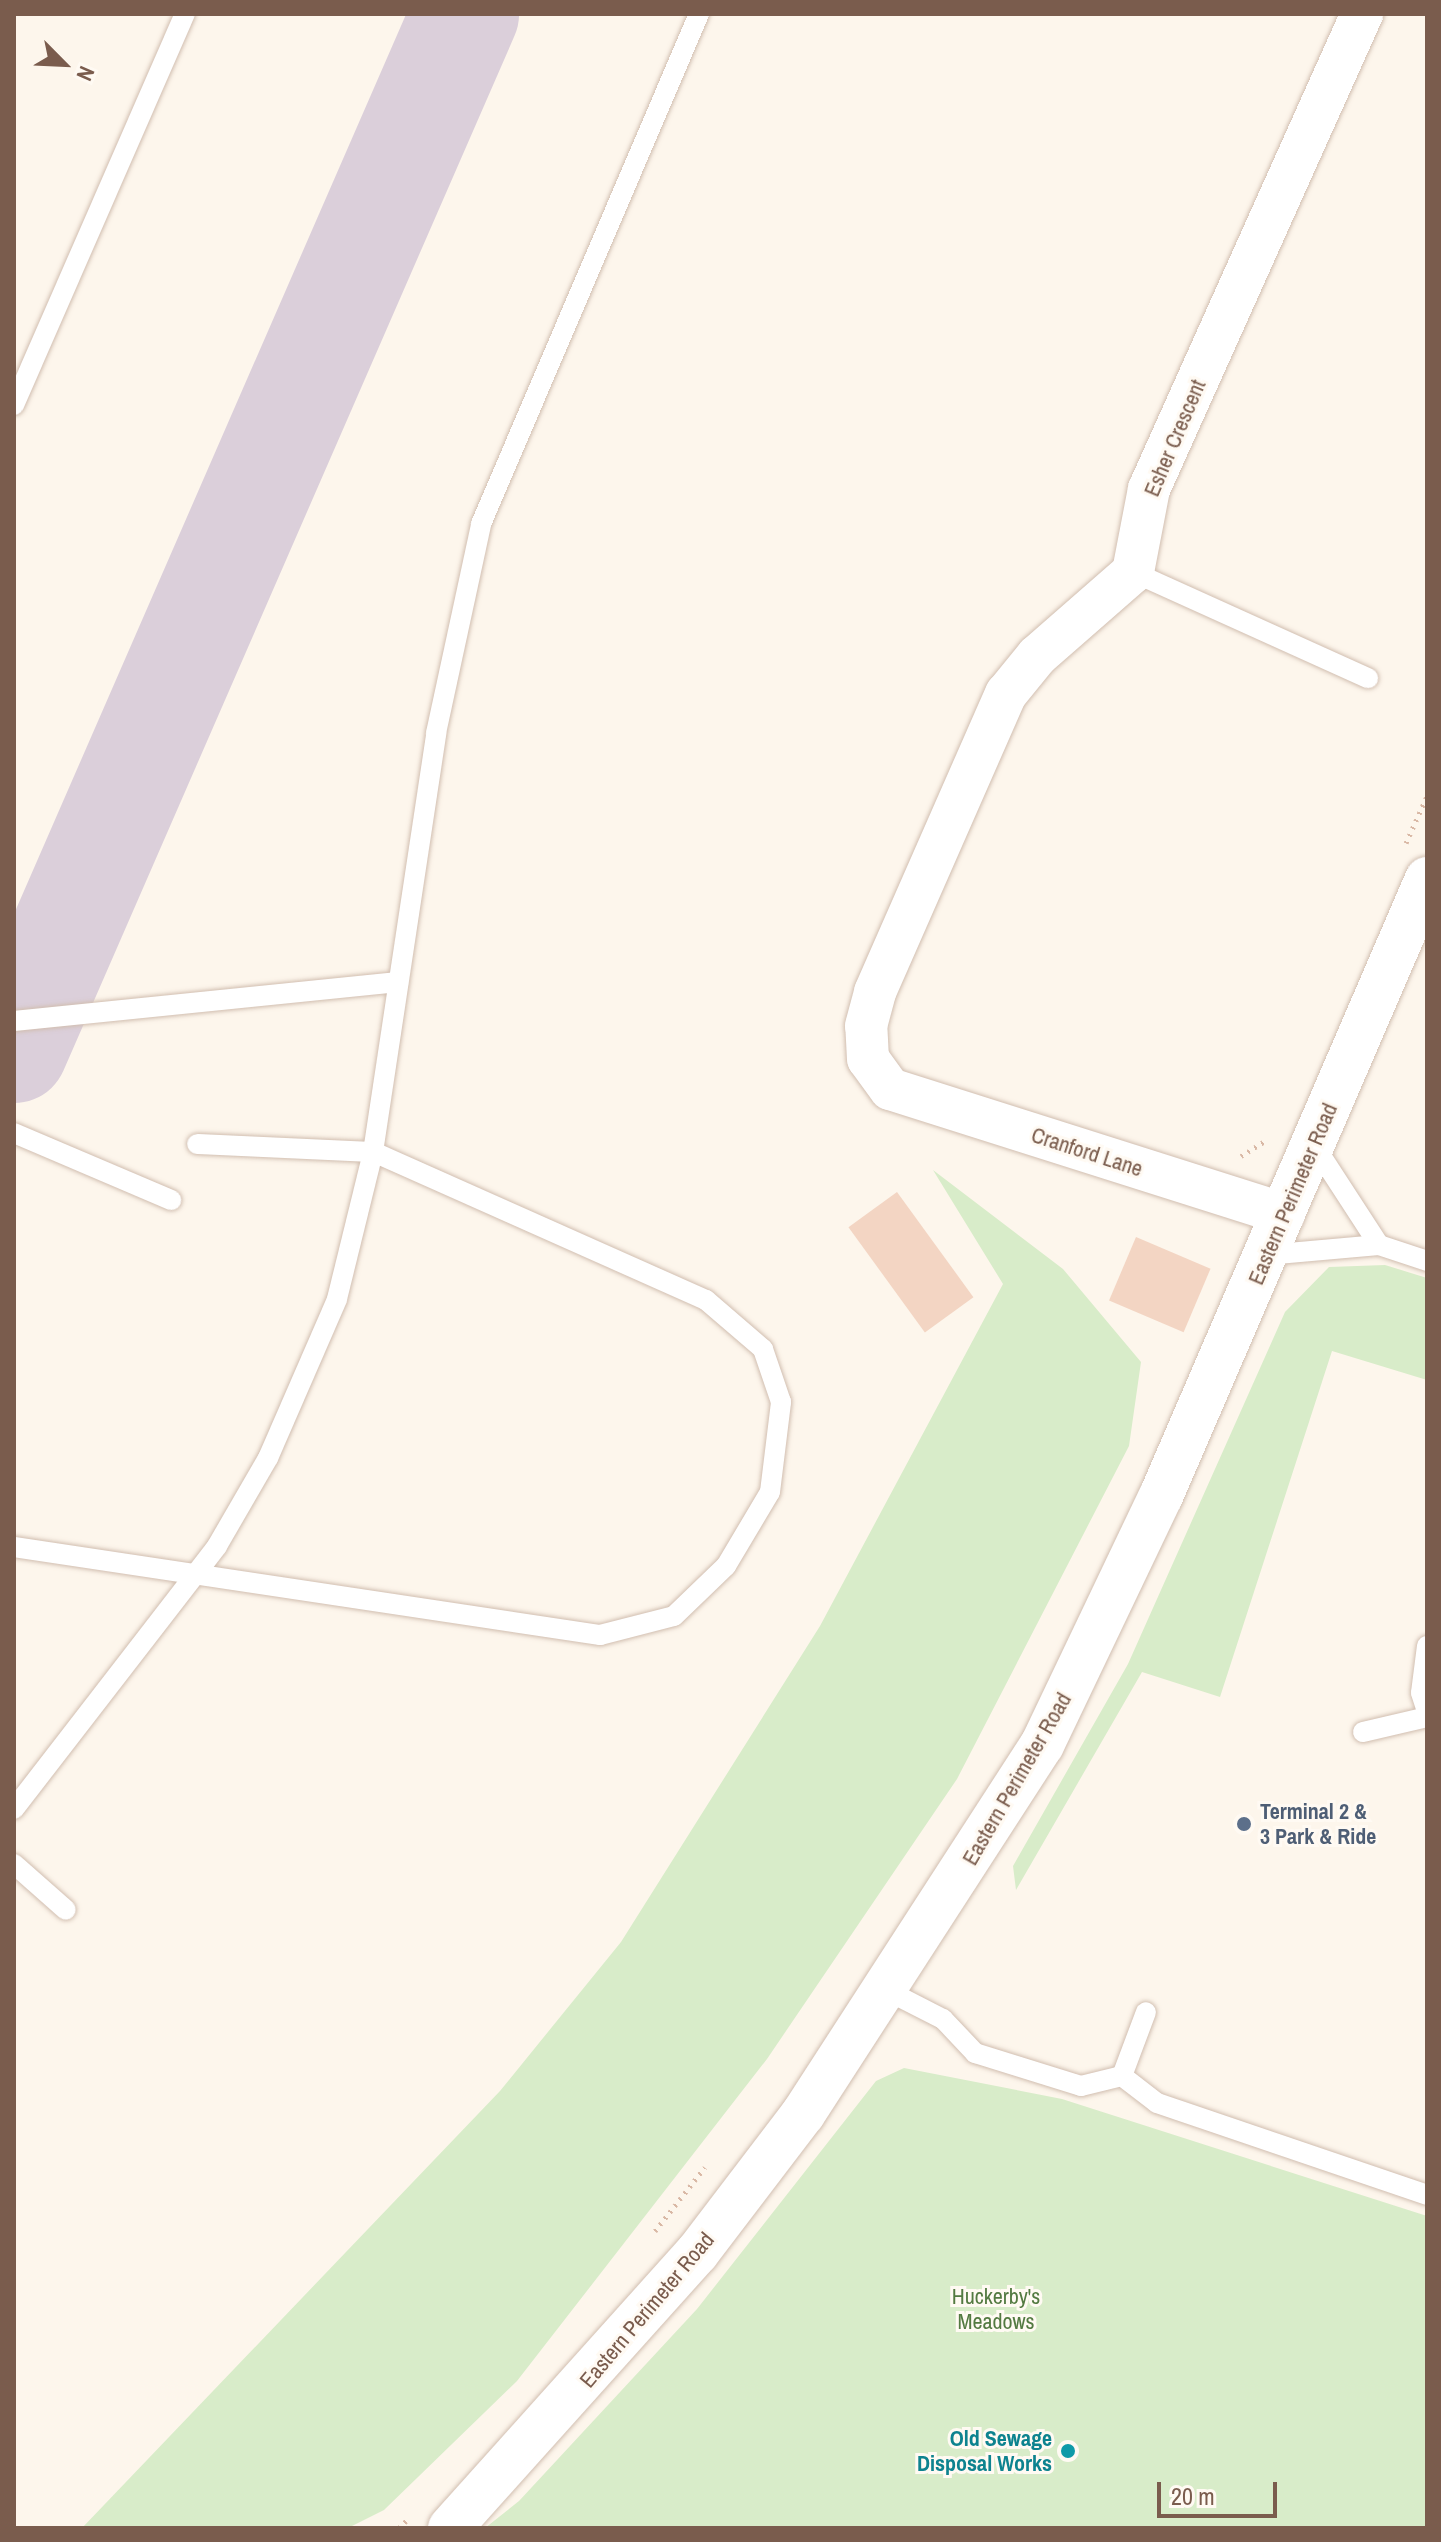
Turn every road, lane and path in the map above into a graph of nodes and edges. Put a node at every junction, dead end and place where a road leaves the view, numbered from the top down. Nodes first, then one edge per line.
1 (185, 14) edge
2 (699, 14) edge
3 (1362, 14) edge
4 (14, 405) edge
5 (1133, 572) junction
6 (1368, 678) dead end
7 (1427, 796) edge
8 (1414, 866) edge
9 (398, 982) junction
10 (14, 1021) edge
11 (14, 1133) edge
12 (1271, 1135) dead end
13 (197, 1144) dead end
14 (1314, 1145) junction
15 (373, 1152) junction
16 (1202, 1189) junction
17 (171, 1200) dead end
18 (1284, 1214) junction
19 (1379, 1245) junction
20 (1266, 1255) junction
21 (1427, 1261) edge
22 (14, 1547) edge
23 (199, 1572) junction
24 (1427, 1646) edge
25 (1427, 1714) edge
26 (1363, 1732) dead end
27 (14, 1809) edge
28 (14, 1864) edge
29 (66, 1910) dead end
30 (886, 1990) junction
31 (1146, 2012) dead end
32 (1122, 2076) junction
33 (711, 2160) dead end
34 (1427, 2195) edge
35 (653, 2235) dead end
36 (435, 2517) edge
37 (399, 2528) edge

1 - 4 lane
2 - 9 lane
3 - 5 street, Esher Crescent
5 - 6 lane
5 - 16 street, Cranford Lane
7 - 8 path
8 - 14 street, Eastern Perimeter Road
9 - 10 lane
9 - 15 lane
11 - 17 lane
12 - 16 path
13 - 15 lane
14 - 18 street, Eastern Perimeter Road
14 - 19 lane
15 - 23 lane
15 - 23 lane
16 - 18 street, Cranford Lane
18 - 20 street, Eastern Perimeter Road
19 - 20 lane
19 - 21 lane
20 - 30 street, Eastern Perimeter Road
22 - 23 lane
23 - 27 lane
24 - 25 lane
25 - 26 lane
28 - 29 lane
30 - 32 lane
30 - 36 street, Eastern Perimeter Road
31 - 32 lane
32 - 34 lane
33 - 35 path
36 - 37 path

